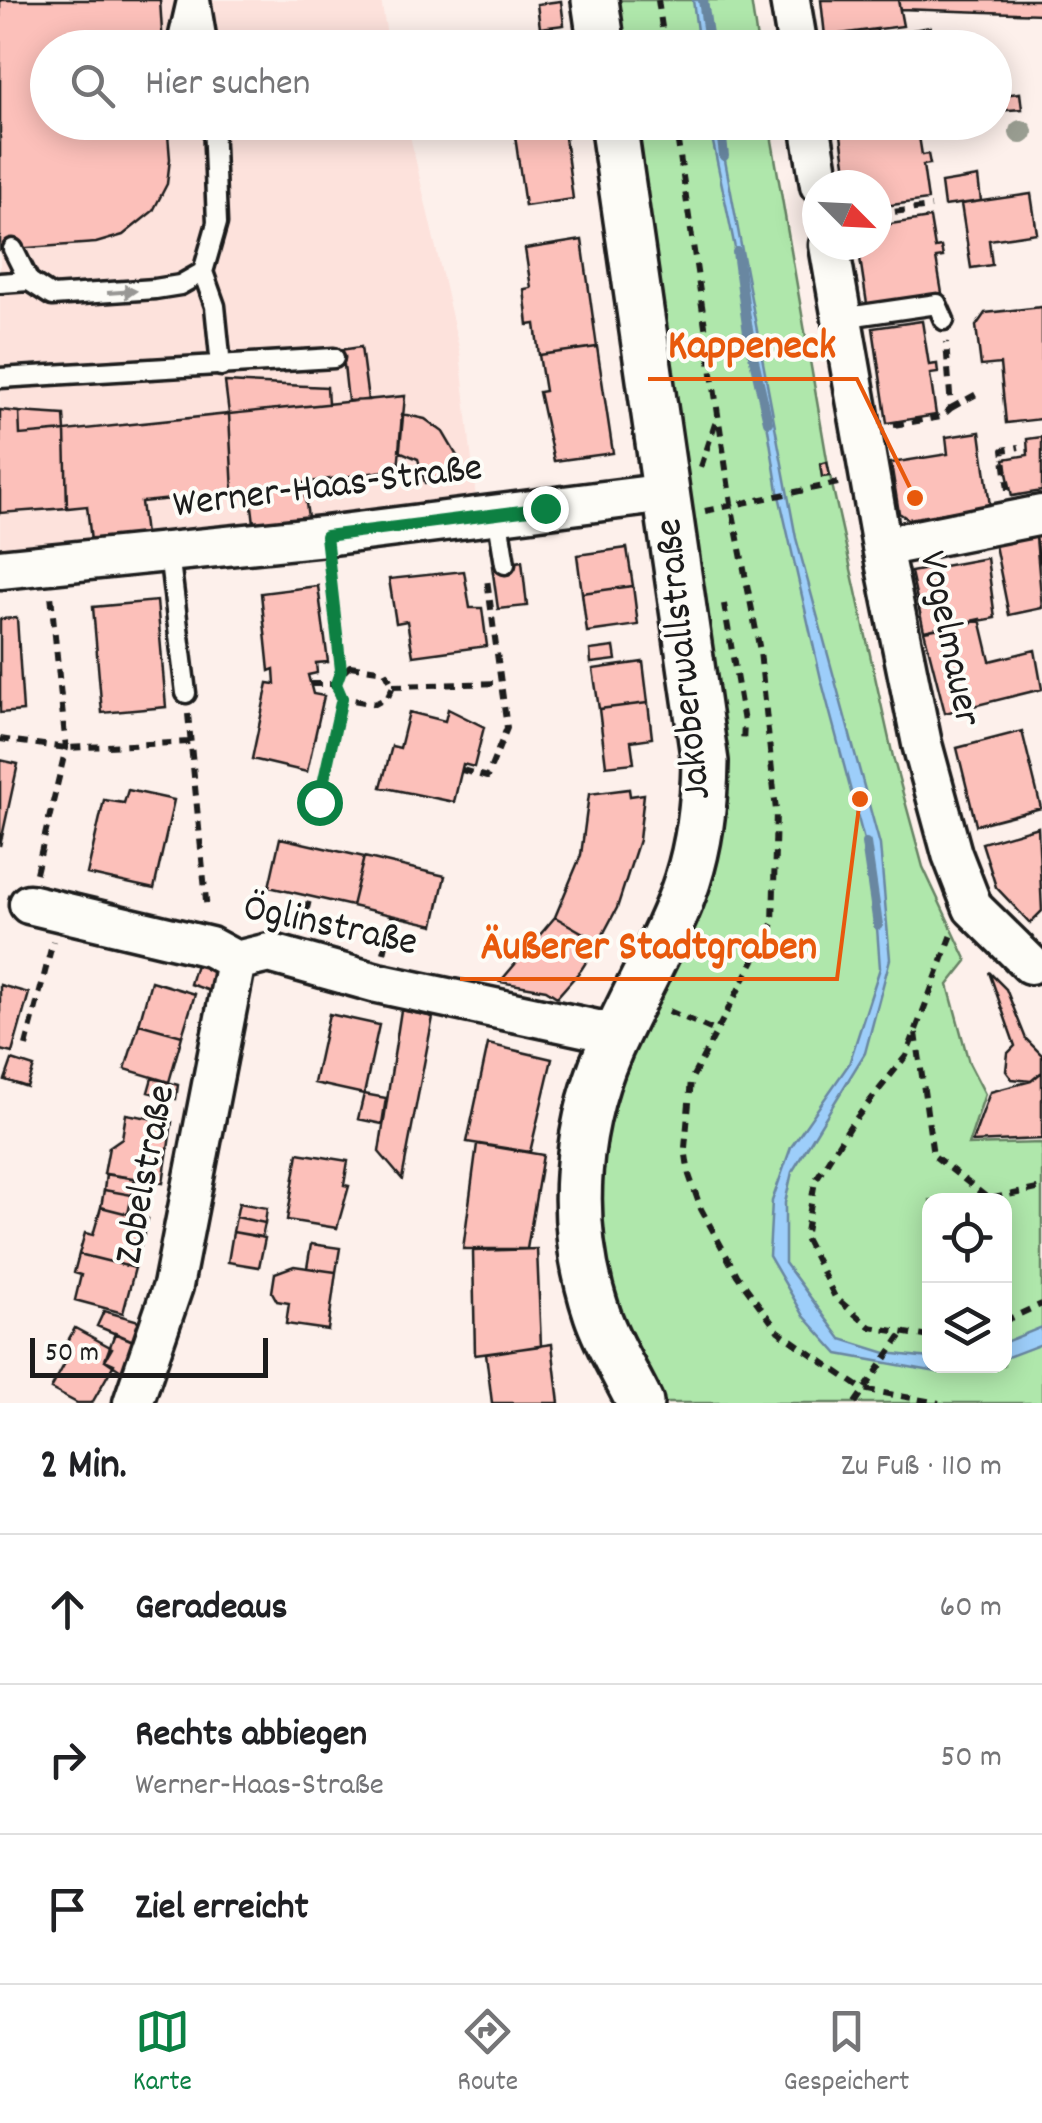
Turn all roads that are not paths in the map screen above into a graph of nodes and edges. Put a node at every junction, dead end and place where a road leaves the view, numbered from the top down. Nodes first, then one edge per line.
1 (188, 0) edge
2 (200, 0) edge
3 (595, 0) edge
4 (790, 0) edge
5 (180, 30) edge
6 (196, 30) edge
7 (205, 30) edge
8 (599, 30) edge
9 (795, 30) edge
10 (214, 140) edge
11 (617, 140) edge
12 (813, 140) edge
13 (818, 170) edge
14 (13, 249) dead end
15 (831, 260) edge
16 (203, 272) junction
17 (29, 282) junction
18 (0, 284) edge
19 (841, 318) junction
20 (944, 320) road end
21 (334, 358) dead end
22 (221, 366) junction
23 (0, 378) edge
24 (692, 489) junction
25 (497, 514) junction
26 (1027, 518) edge
27 (882, 547) junction
28 (169, 553) junction
29 (505, 564) dead end
30 (0, 570) edge
31 (186, 693) road end
32 (44, 908) road end
33 (223, 954) junction
34 (1030, 964) dead end
35 (616, 1034) junction
36 (133, 1403) edge
37 (640, 1403) edge

1 - 5 lane
2 - 6 lane
2 - 7 lane
3 - 8 street
4 - 9 street
10 - 16 lane
11 - 24 street, Jakoberwallstraße
12 - 13 street
14 - 17 lane
15 - 19 street, Vogelmauer
17 -> 16 lane
16 - 22 lane
17 - 18 lane
19 - 20 lane
19 - 27 street, Vogelmauer
21 - 22 lane
22 - 23 lane
24 - 25 street, Werner-Haas-Straße
24 - 35 street, Jakoberwallstraße
25 - 28 street, Werner-Haas-Straße
25 - 29 lane
26 - 27 street
27 - 34 street, Vogelmauer
28 - 30 street, Werner-Haas-Straße
28 - 31 lane
32 - 33 street, Öglinstraße
33 - 35 street, Öglinstraße
33 - 36 street, Zobelstraße
35 - 37 street, Jakoberwallstraße

